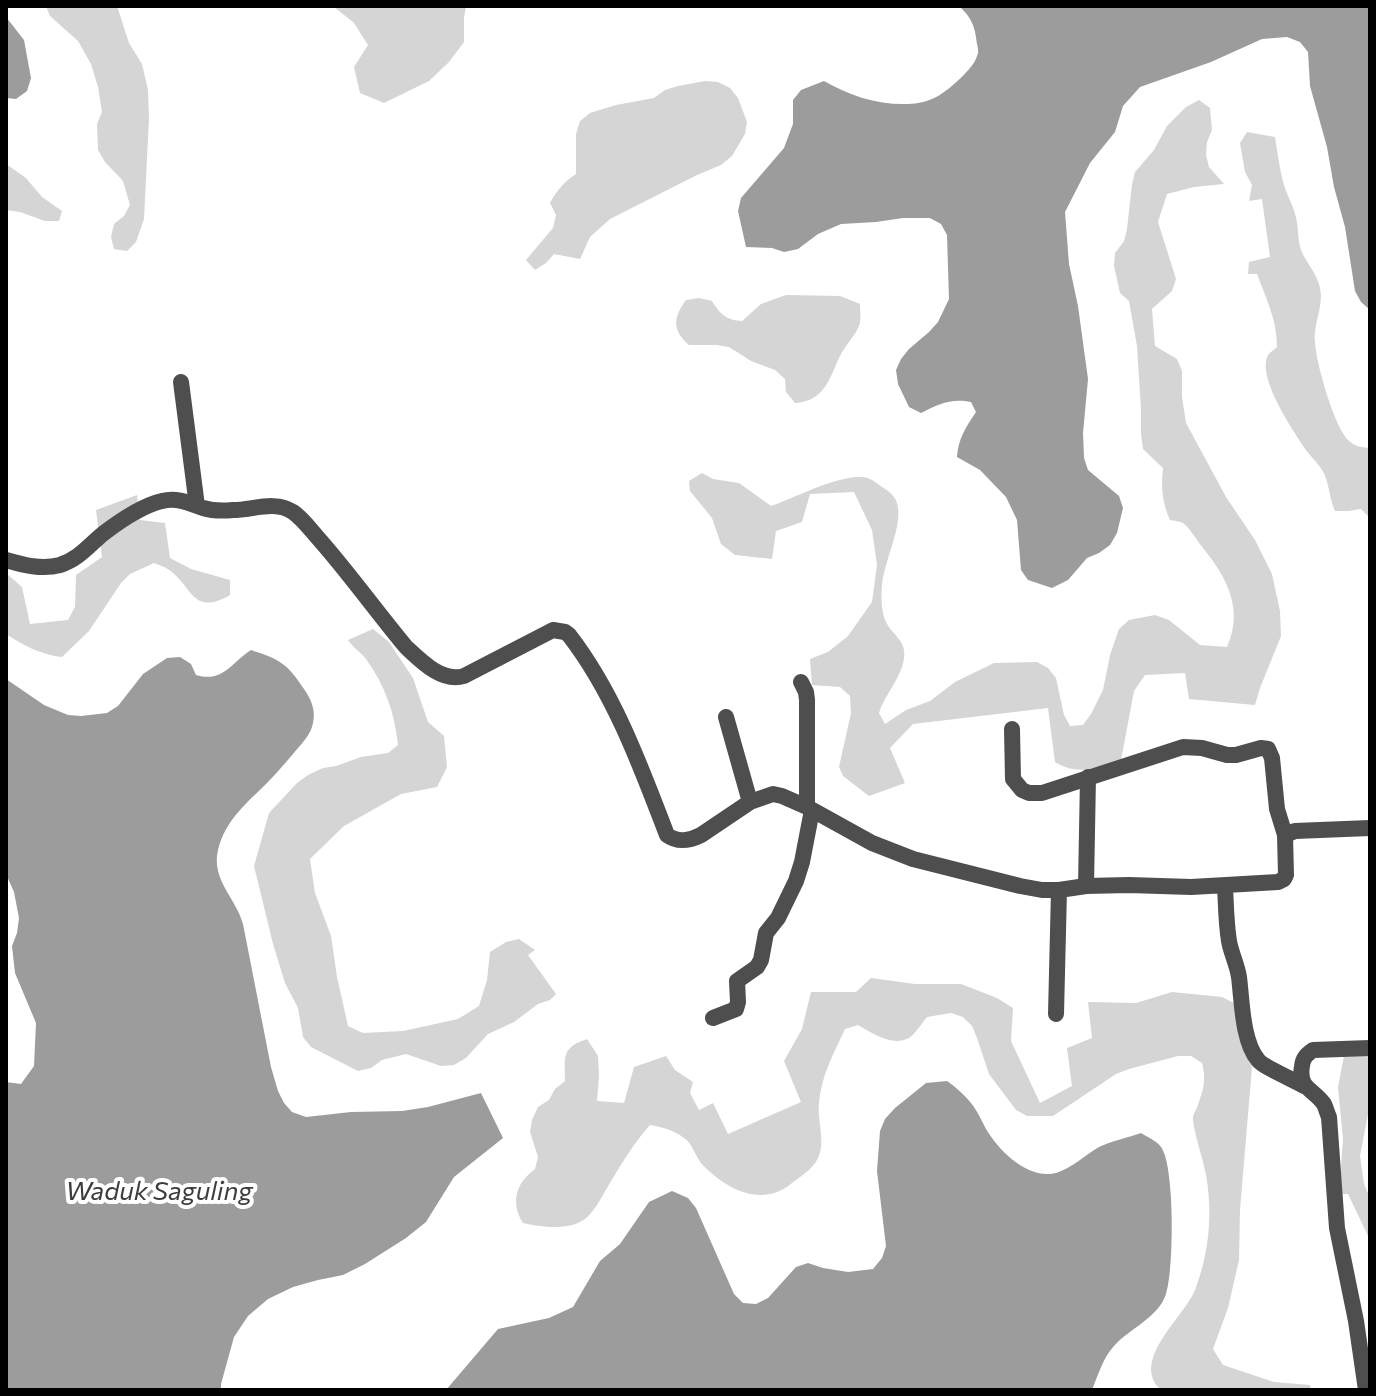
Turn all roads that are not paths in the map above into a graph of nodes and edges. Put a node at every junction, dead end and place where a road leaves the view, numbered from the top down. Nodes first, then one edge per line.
1 (181, 382) dead end
2 (197, 506) junction
3 (6, 560) edge
4 (801, 682) dead end
5 (726, 717) dead end
6 (1012, 729) dead end
7 (1088, 777) junction
8 (750, 802) junction
9 (810, 808) junction
10 (1370, 828) edge
11 (1285, 835) junction
12 (1086, 886) junction
13 (1225, 886) junction
14 (1059, 890) junction
15 (1056, 1014) dead end
16 (713, 1018) dead end
17 (1370, 1048) edge
18 (1307, 1088) junction
19 (1366, 1390) edge

1 - 2 street
2 - 3 street
2 - 8 street
4 - 9 street
5 - 8 street
6 - 7 street
7 - 11 street
7 - 12 street
8 - 9 street
9 - 14 street
9 - 16 street
10 - 11 street
11 - 13 street
12 - 13 street
12 - 14 street
13 - 18 street
14 - 15 street
17 - 18 street
18 - 19 street

